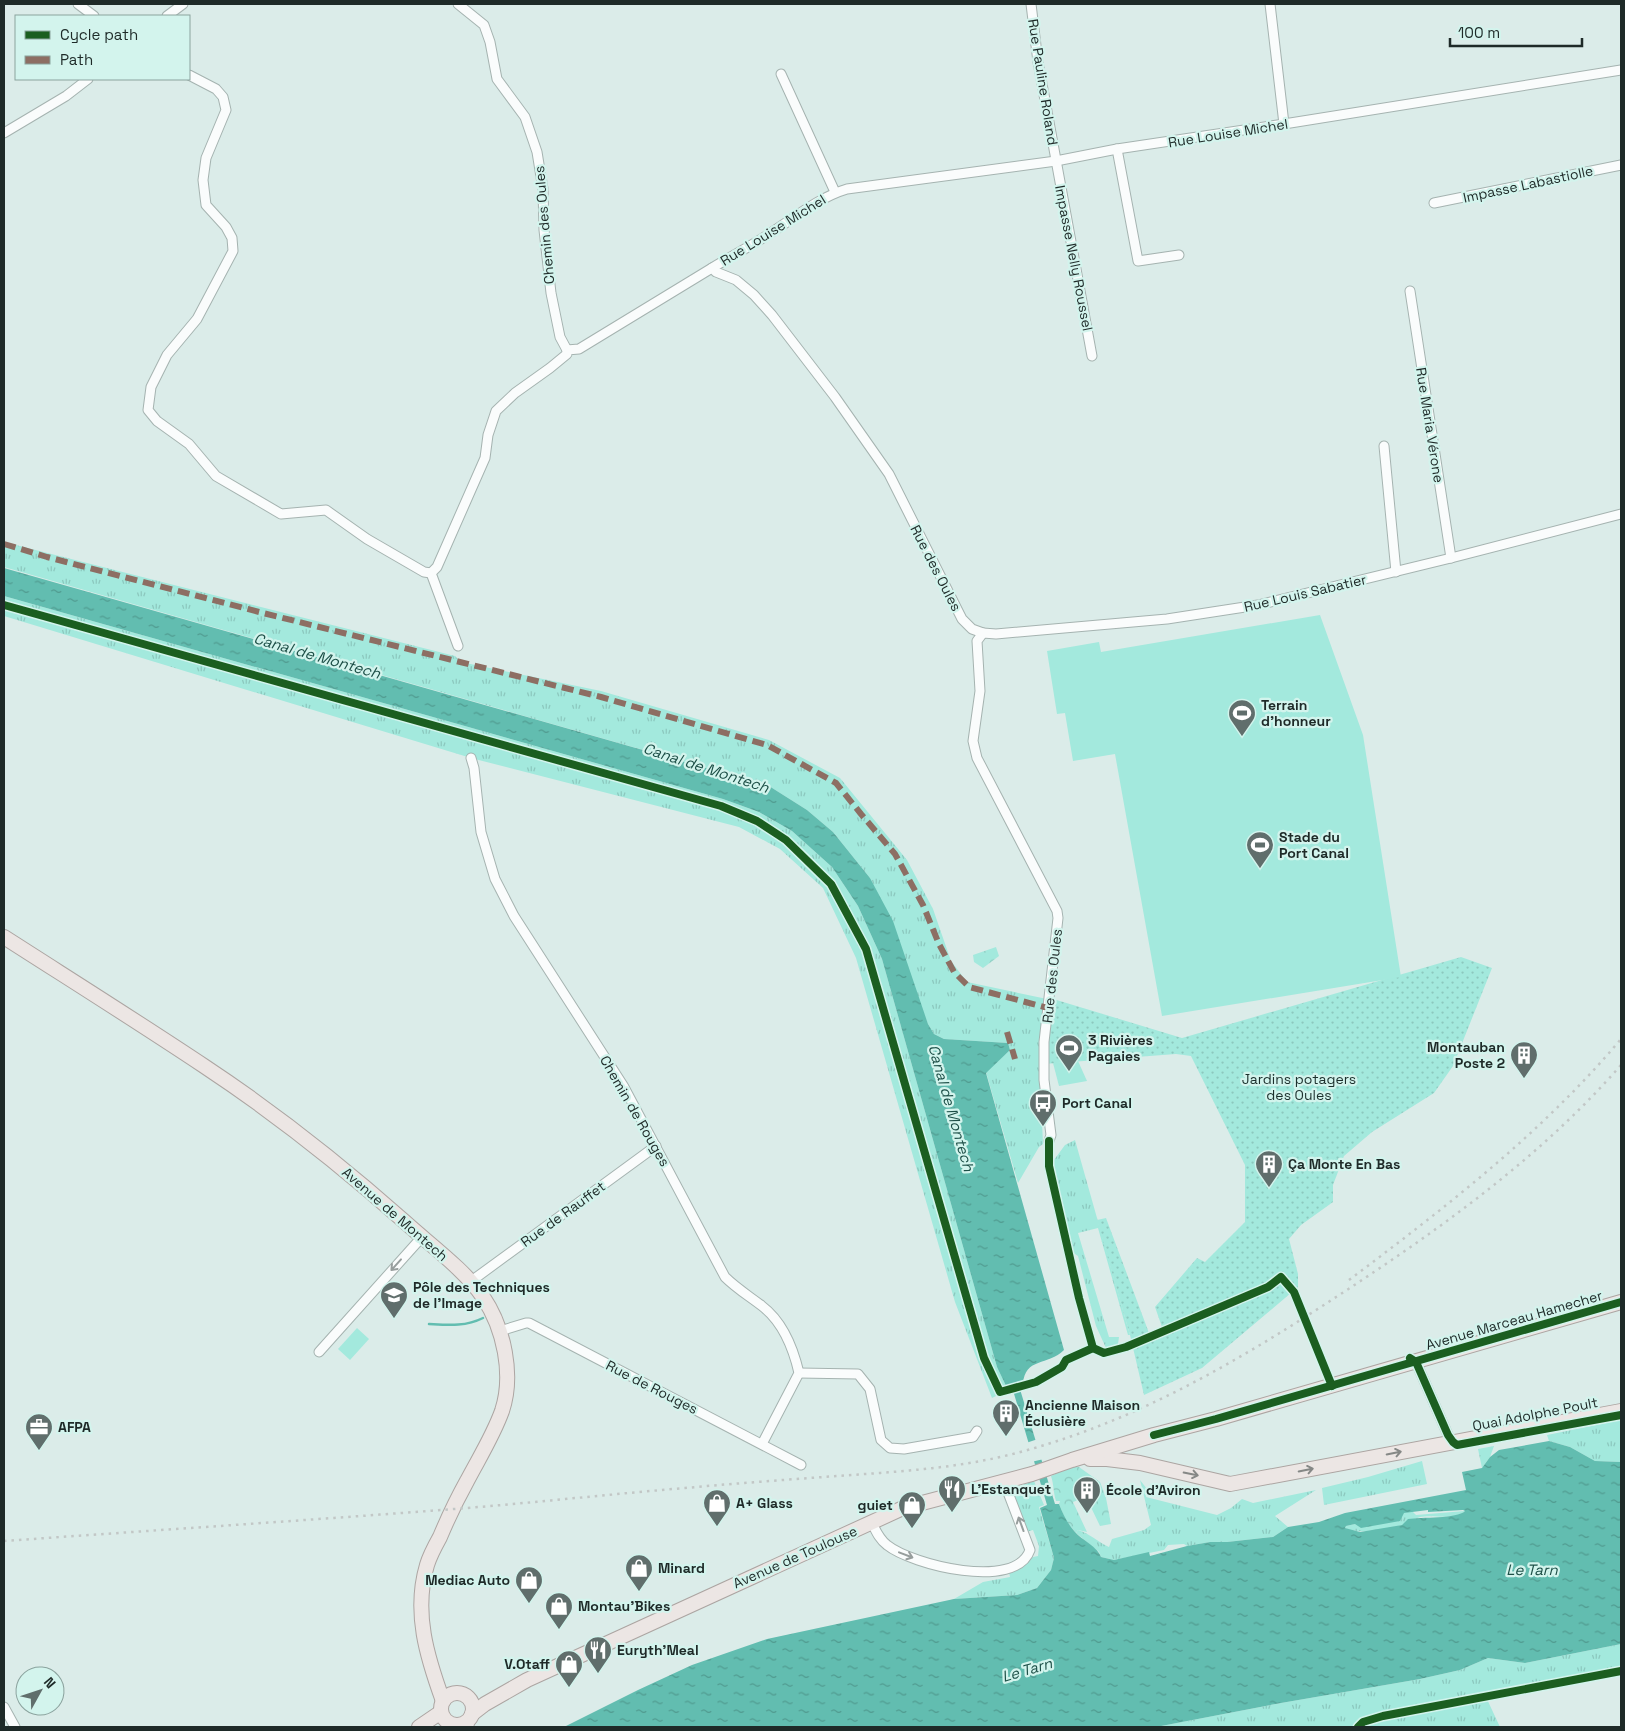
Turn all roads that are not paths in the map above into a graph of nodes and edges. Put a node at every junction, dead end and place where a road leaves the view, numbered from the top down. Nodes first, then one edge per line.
1 (78, 4) edge
2 (183, 4) edge
3 (458, 4) edge
4 (1031, 4) edge
5 (1270, 4) edge
6 (93, 15) edge
7 (168, 15) edge
8 (1621, 70) edge
9 (781, 74) dead end
10 (190, 75) edge
11 (87, 80) edge
12 (1284, 124) junction
13 (4, 133) edge
14 (1117, 149) junction
15 (1056, 160) junction
16 (1621, 165) edge
17 (835, 192) junction
18 (1434, 203) dead end
19 (1178, 255) dead end
20 (712, 268) junction
21 (1410, 291) dead end
22 (567, 350) junction
23 (1092, 356) dead end
24 (1384, 446) dead end
25 (1621, 514) edge
26 (1451, 558) junction
27 (1396, 572) junction
28 (431, 573) junction
29 (983, 633) junction
30 (458, 646) dead end
31 (471, 758) dead end
32 (4, 937) edge
33 (1049, 1142) dead end
34 (656, 1146) junction
35 (422, 1238) junction
36 (470, 1282) junction
37 (1621, 1302) edge
38 (500, 1331) junction
39 (319, 1352) dead end
40 (1416, 1362) junction
41 (799, 1373) junction
42 (1621, 1411) edge
43 (977, 1431) dead end
44 (1154, 1435) junction
45 (1453, 1442) junction
46 (762, 1444) junction
47 (1072, 1460) junction
48 (801, 1465) dead end
49 (1148, 1466) junction
50 (1004, 1482) junction
51 (872, 1523) junction
52 (430, 1661) junction
53 (527, 1680) junction
54 (463, 1695) junction
55 (4, 1707) edge
56 (442, 1707) junction
57 (460, 1724) edge
58 (15, 1727) edge
59 (419, 1727) edge

1 - 6 street
2 - 7 street
3 - 22 street, Chemin des Oules
4 - 15 street, Rue Pauline Roland
5 - 12 street
8 - 12 street, Rue Louise Michel
9 - 17 street, Rue Louise Michel
10 - 28 street
11 - 13 street
12 - 14 street, Rue Louise Michel
14 - 15 street, Rue Louise Michel
14 - 19 street
15 - 17 street, Rue Louise Michel
15 - 23 street, Impasse Nelly Roussel
16 - 18 street, Impasse Labastiolle
17 - 20 street, Rue Louise Michel
20 - 22 street
20 - 29 street, Rue des Oules
21 - 26 street, Rue Maria Vérone
22 - 28 street
24 - 27 street
25 - 26 street, Rue Louis Sabatier
26 - 27 street, Rue Louis Sabatier
27 - 29 street, Rue Louis Sabatier
28 - 30 street
29 - 33 street, Rue des Oules
31 - 34 street, Chemin de Rouges
32 - 35 main road, Avenue de Montech
34 - 36 street, Rue de Rauffet
34 - 41 street, Chemin de Rouges
35 - 36 main road, Avenue de Montech
35 -> 39 street
36 - 38 main road, Avenue de Montech
37 - 40 main road, Avenue Marceau Hamecher
38 - 46 street, Rue de Rouges
38 - 52 main road, Avenue de Montech
40 - 44 main road, Avenue Marceau Hamecher
40 - 45 street
41 - 43 street
41 - 46 street
42 - 45 main road, Quai Adolphe Poult
44 - 47 main road, Avenue Marceau Hamecher
44 - 49 main road
49 -> 45 main road, Quai Adolphe Poult
46 - 48 street, Rue de Rouges
47 - 49 main road, Quai Adolphe Poult
47 - 50 main road, Avenue de Toulouse
50 - 51 main road, Avenue de Toulouse
51 -> 50 street
51 - 53 main road, Avenue de Toulouse
52 - 54 main road, Avenue de Montech
52 - 56 main road, Avenue de Montech
53 - 54 main road, Avenue de Toulouse
53 - 57 main road, Avenue de Toulouse
54 - 56 main road
54 - 57 main road
55 - 58 street
56 - 57 main road
56 - 59 main road

